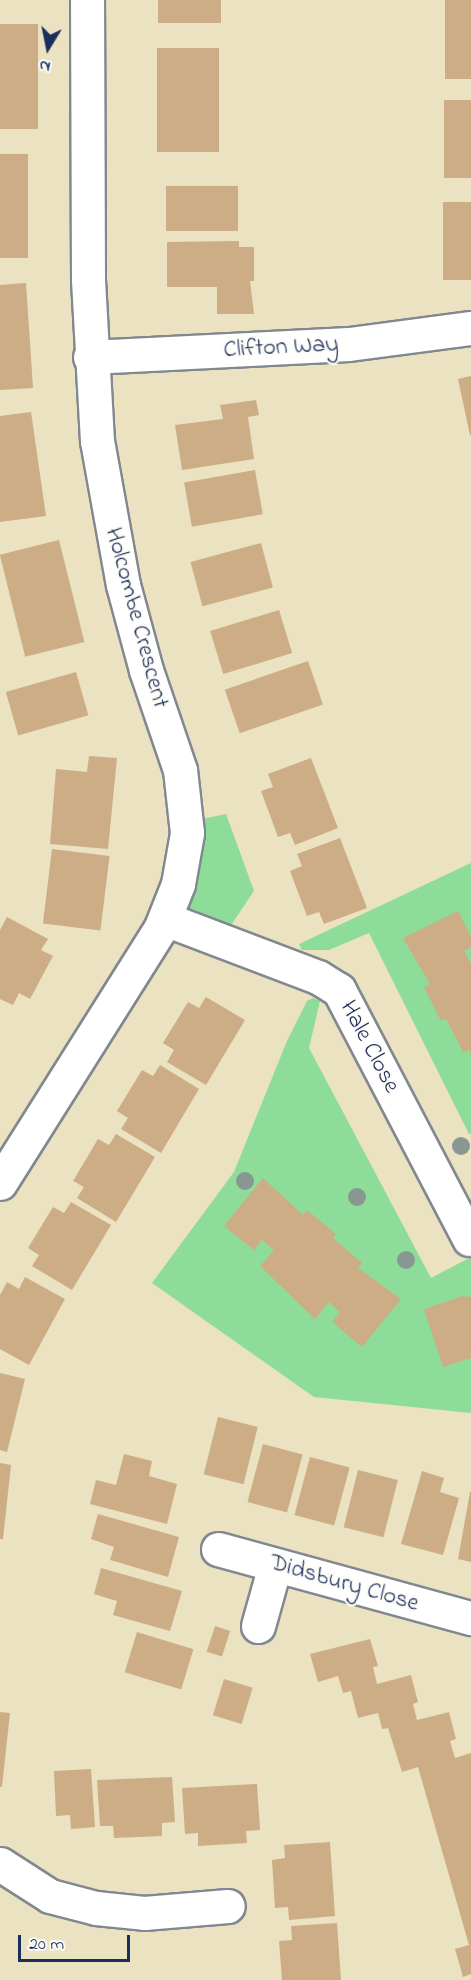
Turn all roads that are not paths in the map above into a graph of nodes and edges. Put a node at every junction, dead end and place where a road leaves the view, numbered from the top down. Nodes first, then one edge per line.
1 (87, 0) edge
2 (471, 328) edge
3 (90, 357) junction
4 (165, 919) junction
5 (0, 1183) edge
6 (460, 1196) edge
7 (469, 1239) dead end
8 (218, 1549) dead end
9 (275, 1565) junction
10 (471, 1618) edge
11 (258, 1626) dead end
12 (0, 1864) edge
13 (228, 1906) dead end

1 - 3 street, Holcombe Crescent
2 - 3 street, Clifton Way
3 - 4 street, Holcombe Crescent
4 - 5 street, Holcombe Crescent
4 - 6 street, Hale Close
6 - 7 street, Hale Close
8 - 9 street, Didsbury Close
9 - 10 street, Didsbury Close
9 - 11 street
12 - 13 street

